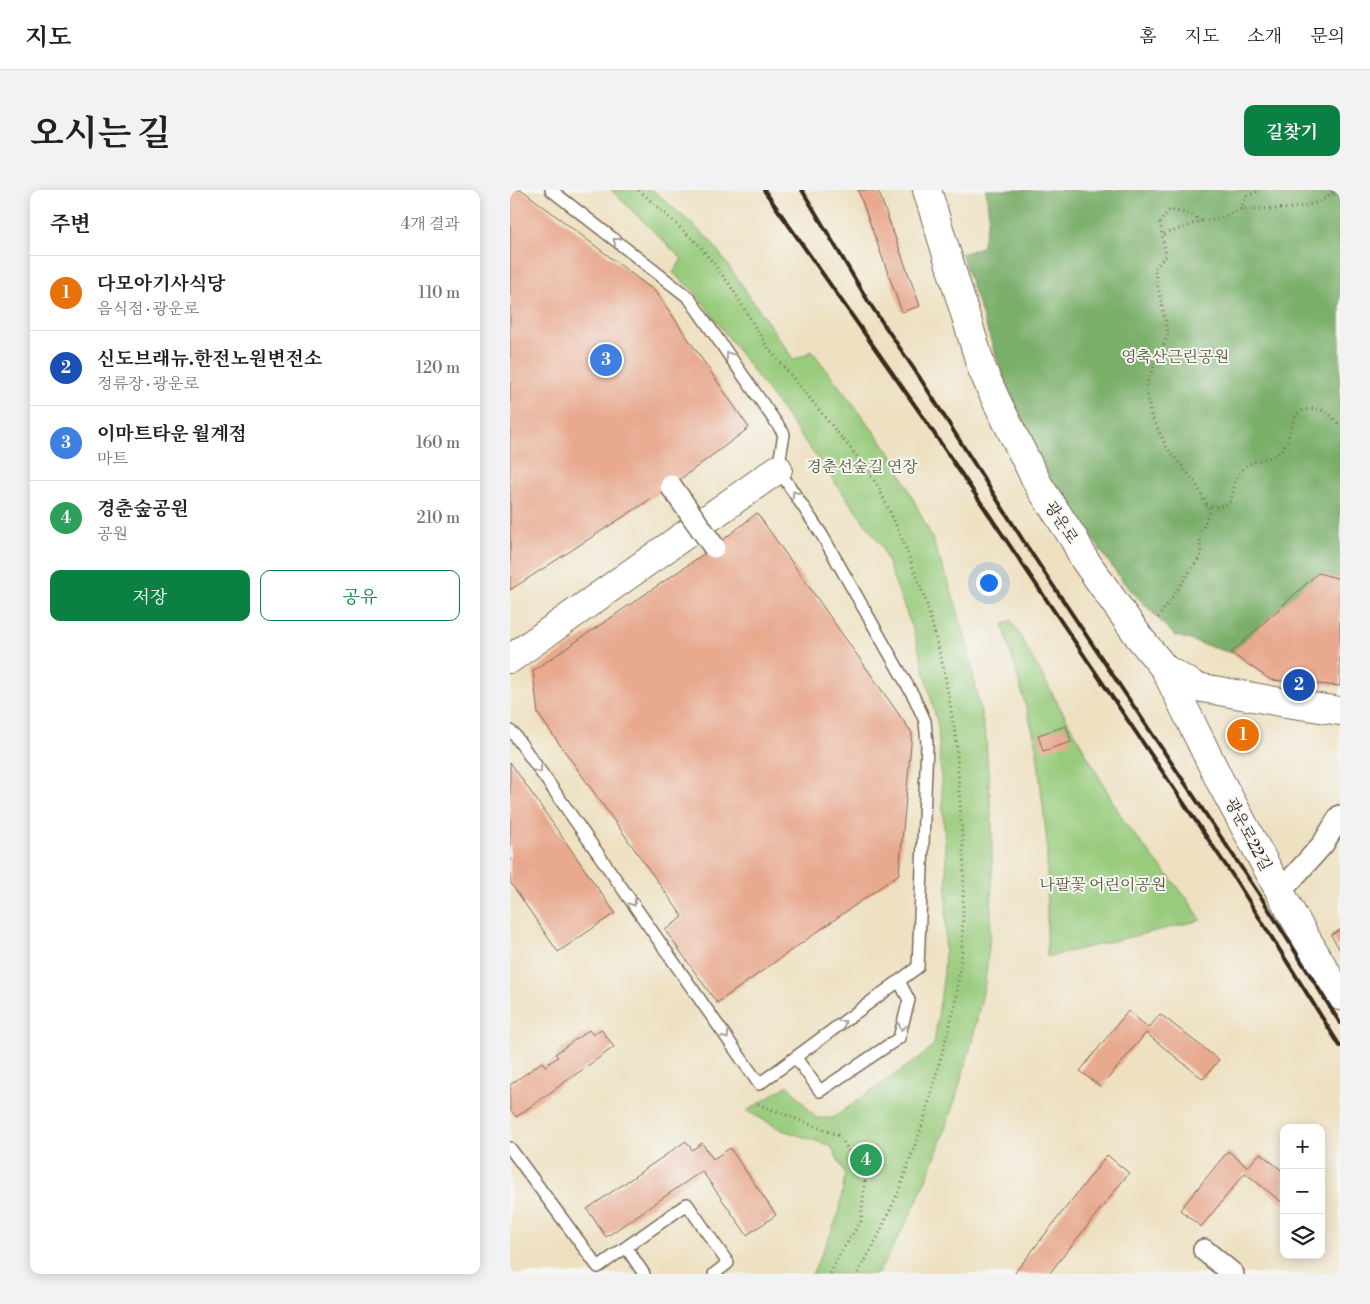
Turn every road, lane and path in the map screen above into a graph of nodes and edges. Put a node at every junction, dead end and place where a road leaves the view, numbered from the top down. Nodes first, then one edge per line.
1 (551, 190) edge
2 (639, 190) edge
3 (927, 190) edge
4 (1260, 190) edge
5 (1334, 190) edge
6 (1340, 192) edge
7 (1328, 196) junction
8 (1240, 209) junction
9 (1201, 221) junction
10 (1162, 234) junction
11 (1340, 424) edge
12 (778, 469) junction
13 (671, 486) dead end
14 (1206, 505) junction
15 (714, 547) dead end
16 (1158, 618) dead end
17 (510, 659) edge
18 (1165, 669) junction
19 (1340, 711) edge
20 (510, 731) edge
21 (1340, 816) edge
22 (1280, 892) junction
23 (899, 981) junction
24 (1340, 996) edge
25 (796, 1058) junction
26 (758, 1104) dead end
27 (510, 1148) edge
28 (626, 1247) junction
29 (1204, 1250) dead end
30 (593, 1270) edge
31 (644, 1274) edge
32 (714, 1274) edge
33 (830, 1274) edge
34 (857, 1274) edge
35 (1233, 1274) edge

12 -> 1 lane
2 - 34 path
3 - 18 street, 광운로
4 - 8 path
5 - 7 path
6 - 7 path
7 - 8 path
8 - 9 path
9 - 10 path
9 - 10 path
10 - 14 path
11 - 14 path
12 - 17 street
23 -> 12 lane
13 - 15 street, bridge
14 - 16 path
18 - 19 street, 광운로
18 - 22 street, 광운로22길
20 -> 25 lane
21 - 22 street
22 - 24 street, 광운로22길
25 -> 23 lane
23 -> 25 lane
26 - 33 path
27 - 30 lane
28 - 30 lane
28 - 31 lane
28 - 32 lane
29 - 35 street

